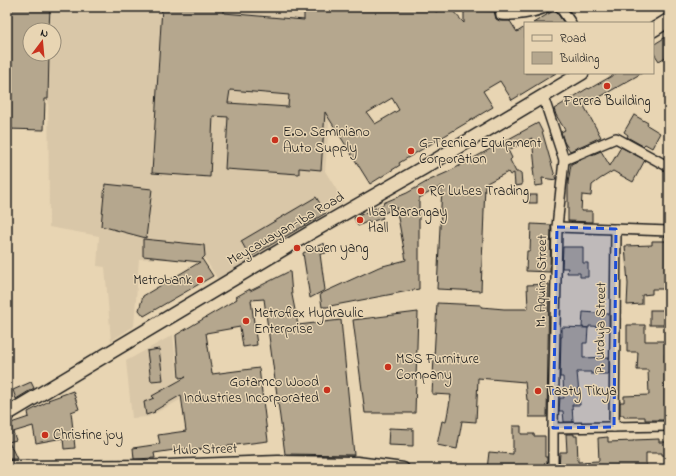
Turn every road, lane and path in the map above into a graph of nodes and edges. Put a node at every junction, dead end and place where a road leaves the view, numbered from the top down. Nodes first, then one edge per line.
1 (500, 7) edge
2 (547, 7) edge
3 (560, 7) edge
4 (669, 20) edge
5 (570, 22) edge
6 (654, 29) edge
7 (580, 74) edge
8 (542, 97) junction
9 (564, 160) junction
10 (669, 167) edge
11 (557, 227) junction
12 (616, 229) junction
13 (669, 231) edge
14 (7, 414) edge
15 (669, 426) edge
16 (614, 427) junction
17 (553, 428) junction
18 (7, 467) edge
19 (403, 469) edge
20 (553, 469) edge

1 - 2 street
3 - 5 street
4 - 6 main road
7 - 8 main road, Meycauayan-Iba Road
8 - 9 street, M. Aquino Street
8 - 14 main road, Meycauayan-Iba Road
9 - 10 street
9 - 11 street, M. Aquino Street
11 - 12 street
11 - 17 street, M. Aquino Street
12 - 13 street
12 - 16 street, P. Urduja Street
15 - 16 street
16 - 17 street
17 - 20 street, M. Aquino Street
18 - 19 street, Hulo Street

